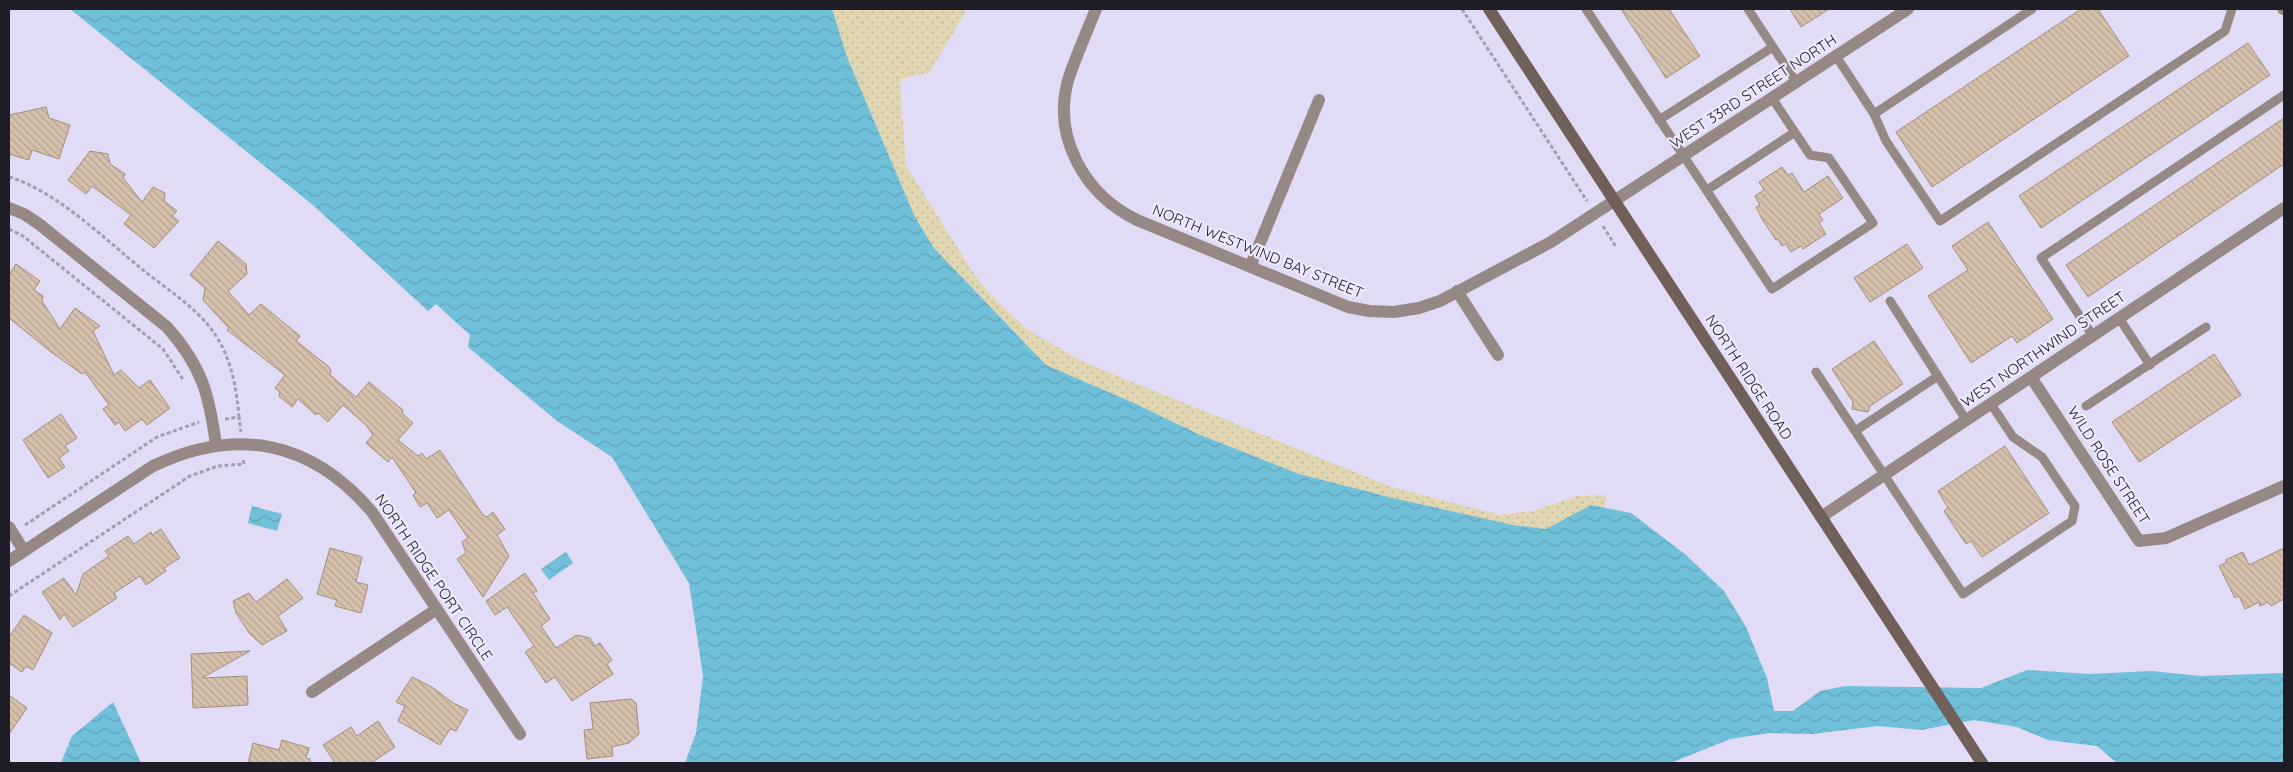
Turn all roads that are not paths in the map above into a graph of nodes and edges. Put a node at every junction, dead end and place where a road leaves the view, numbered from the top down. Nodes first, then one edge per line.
1 (1096, 9) edge
2 (1489, 9) edge
3 (1586, 9) edge
4 (1748, 9) edge
5 (2032, 9) edge
6 (2232, 9) edge
7 (1901, 11) edge
8 (1773, 47) junction
9 (1836, 56) junction
10 (1796, 82) junction
11 (2284, 94) edge
12 (1772, 98) junction
13 (1319, 100) dead end
14 (1874, 114) junction
15 (1659, 120) junction
16 (1795, 132) junction
17 (1683, 156) junction
18 (1707, 190) junction
19 (1614, 200) junction
20 (9, 208) edge
21 (2284, 208) edge
22 (1250, 267) junction
23 (1457, 292) junction
24 (1890, 301) dead end
25 (2119, 318) junction
26 (2206, 327) dead end
27 (2093, 336) junction
28 (1498, 355) dead end
29 (2150, 365) junction
30 (1816, 372) dead end
31 (1938, 376) junction
32 (2031, 377) junction
33 (1991, 404) junction
34 (2086, 406) dead end
35 (1966, 420) junction
36 (1855, 431) junction
37 (216, 445) junction
38 (1884, 475) junction
39 (2284, 486) edge
40 (1820, 517) junction
41 (9, 527) edge
42 (24, 551) junction
43 (9, 562) edge
44 (437, 609) junction
45 (312, 692) dead end
46 (520, 734) dead end
47 (1979, 758) edge

1 - 22 street, NORTH WESTWIND BAY STREET
2 - 19 main road, NORTH RIDGE ROAD
3 - 15 lane
4 - 8 lane
5 - 14 lane
6 - 14 lane
7 - 9 street, WEST 33RD STREET NORTH
8 - 10 lane
8 - 15 lane
9 - 10 street, WEST 33RD STREET NORTH
9 - 14 lane
10 - 12 street, WEST 33RD STREET NORTH
11 - 27 lane
12 - 16 lane
12 - 17 street, WEST 33RD STREET NORTH
13 - 22 street
15 - 17 lane
16 - 18 lane
16 - 18 lane
17 - 18 lane
17 - 19 street, WEST 33RD STREET NORTH
19 - 23 street, NORTH WESTWIND BAY STREET
19 - 40 main road, NORTH RIDGE ROAD
20 - 37 street
21 - 25 street, WEST NORTHWIND STREET
22 - 23 street, NORTH WESTWIND BAY STREET
23 - 28 street
24 - 31 lane
25 - 27 street, WEST NORTHWIND STREET
25 - 29 lane
26 - 29 lane
27 - 32 street, WEST NORTHWIND STREET
29 - 34 lane
30 - 36 lane
31 - 35 lane
31 - 36 lane
32 - 33 street, WEST NORTHWIND STREET
32 - 39 street, WILD ROSE STREET
33 - 35 street, WEST NORTHWIND STREET
33 - 38 lane
35 - 38 street, WEST NORTHWIND STREET
36 - 38 lane
37 - 42 street, NORTH RIDGE PORT CIRCLE
37 - 44 street, NORTH RIDGE PORT CIRCLE
38 - 40 street, WEST NORTHWIND STREET
40 - 47 main road, NORTH RIDGE ROAD
41 - 42 street
42 - 43 street, NORTH RIDGE PORT CIRCLE
44 - 45 street
44 - 46 street, NORTH RIDGE PORT CIRCLE

